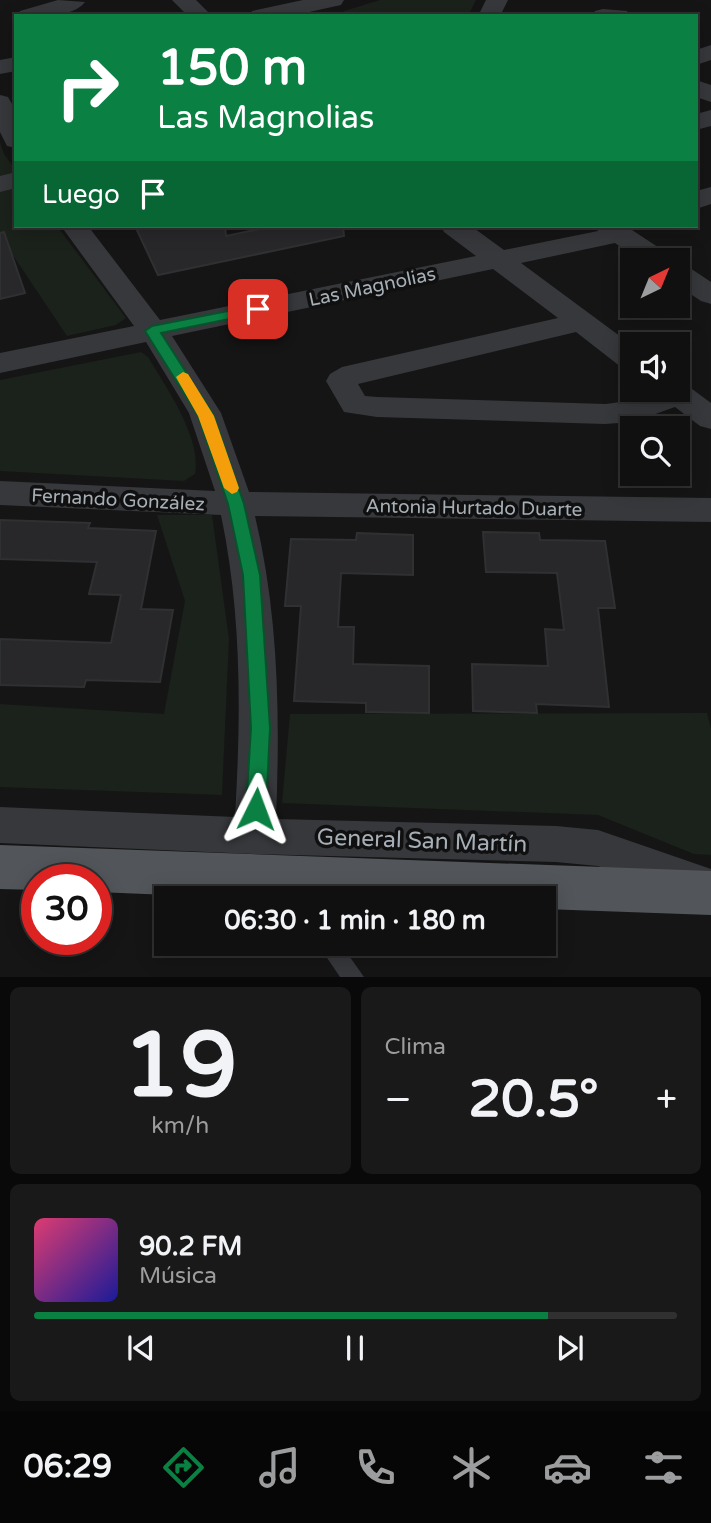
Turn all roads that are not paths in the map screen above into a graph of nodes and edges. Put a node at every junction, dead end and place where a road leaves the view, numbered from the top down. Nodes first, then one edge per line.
1 (183, 0) edge
2 (333, 0) edge
3 (74, 2) edge
4 (306, 7) edge
5 (35, 14) edge
6 (199, 14) edge
7 (270, 14) edge
8 (0, 102) edge
9 (14, 136) edge
10 (76, 228) edge
11 (456, 228) edge
12 (615, 230) edge
13 (641, 248) edge
14 (496, 260) junction
15 (690, 281) edge
16 (711, 295) edge
17 (580, 322) junction
18 (152, 331) junction
19 (620, 351) edge
20 (0, 363) edge
21 (654, 402) edge
22 (689, 402) edge
23 (711, 419) edge
24 (0, 493) edge
25 (236, 504) junction
26 (711, 510) edge
27 (0, 825) edge
28 (0, 867) edge
29 (273, 870) edge
30 (711, 888) edge
31 (711, 893) edge
32 (337, 956) edge
33 (353, 977) edge

1 - 6 street
2 - 4 street
3 - 5 street
4 - 7 street
8 - 9 street
10 - 18 street
11 - 14 street
12 - 13 street
12 - 14 street, Las Magnolias
14 - 17 street
14 - 18 street, Las Magnolias
15 - 16 street
17 - 19 street
17 - 21 street
18 - 20 street, Las Magnolias
18 - 25 street
22 - 23 street
24 - 25 street, Fernando González
25 - 26 street, Antonia Hurtado Duarte
25 - 29 street
27 - 29 street, General San Martín
28 - 29 main road, General San Martín
29 - 30 street, General San Martín
29 - 31 main road, General San Martín
32 - 33 lane

